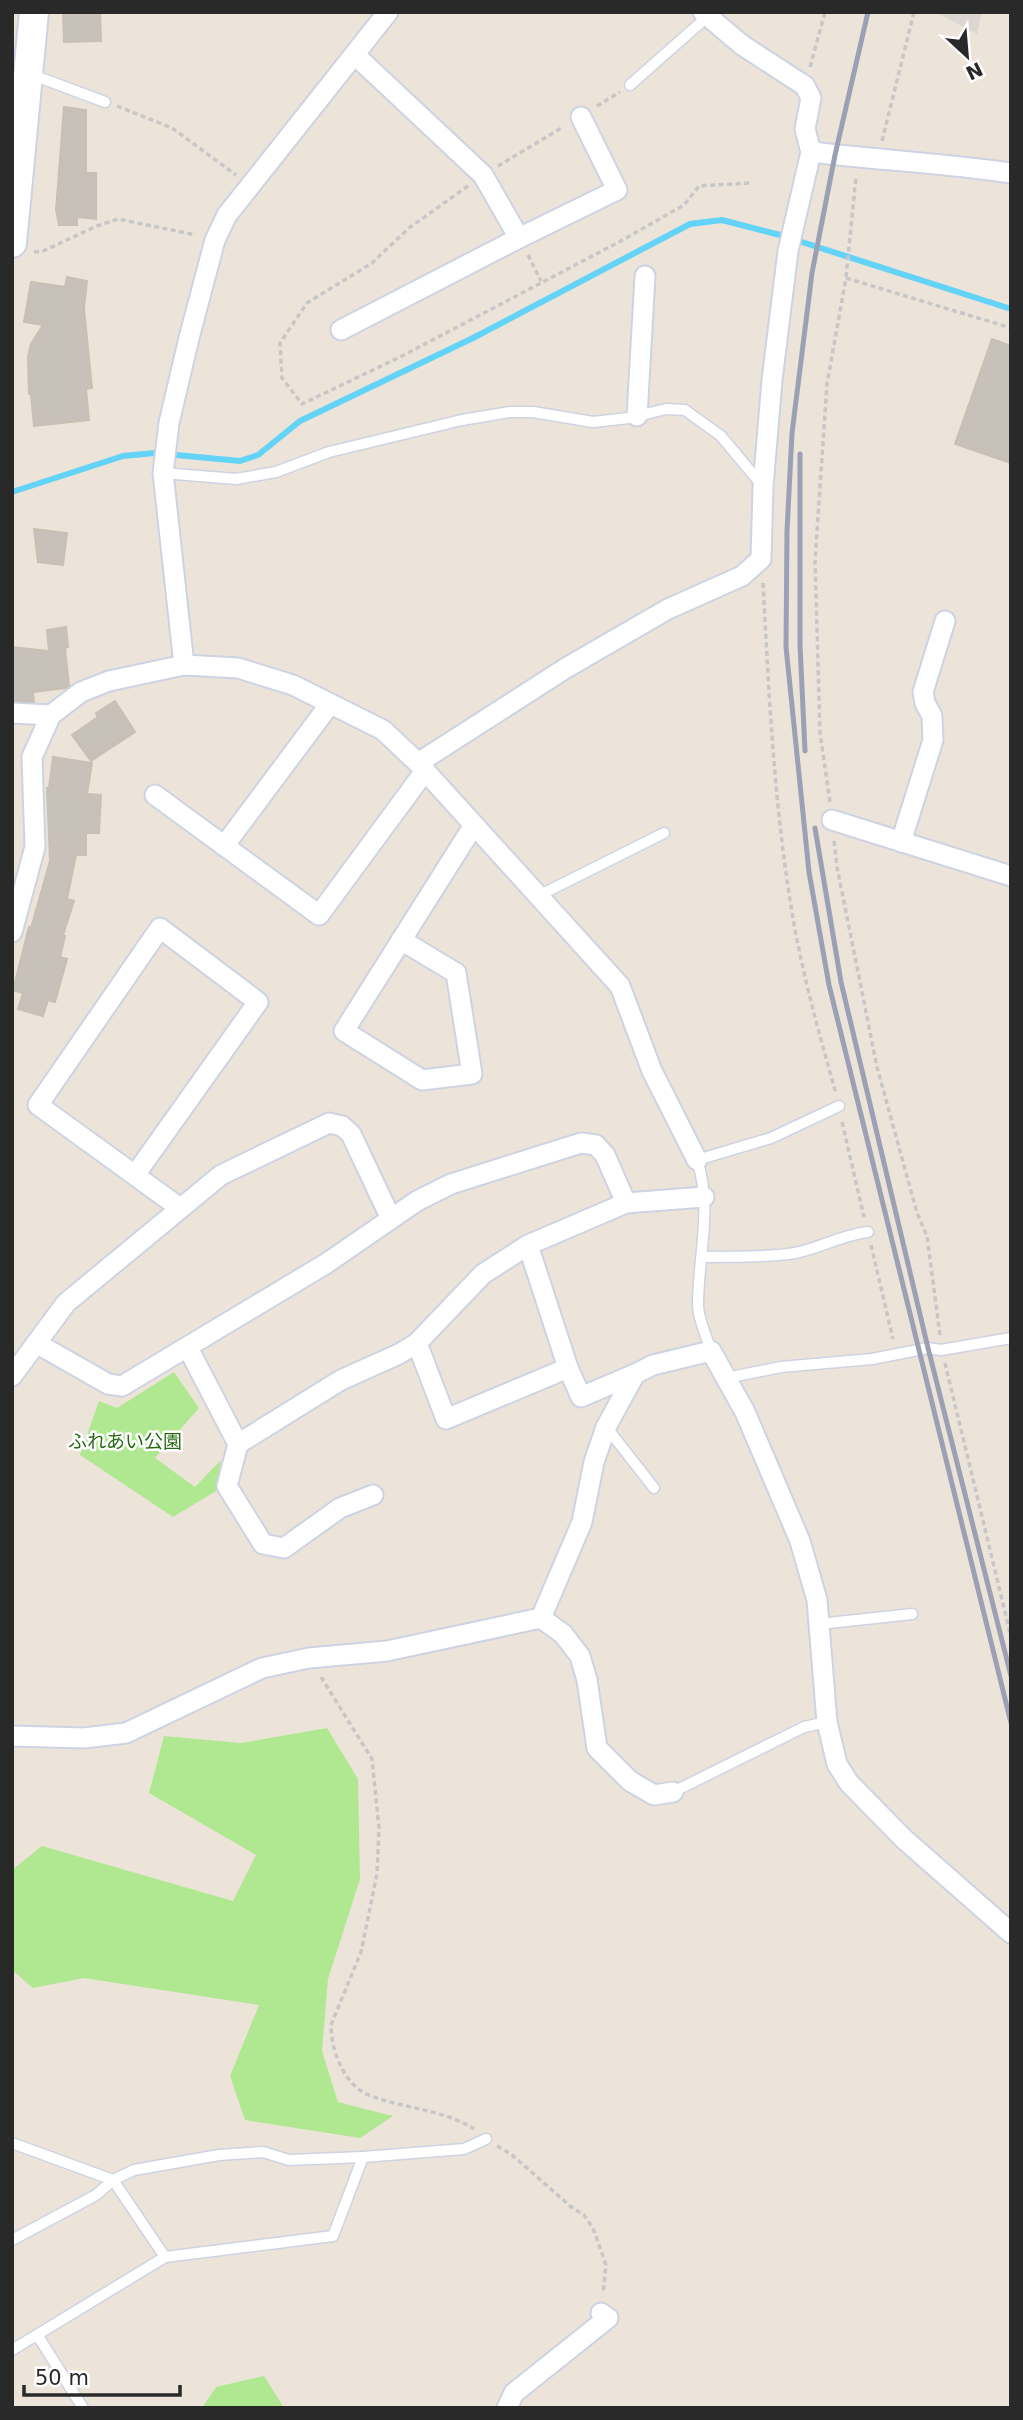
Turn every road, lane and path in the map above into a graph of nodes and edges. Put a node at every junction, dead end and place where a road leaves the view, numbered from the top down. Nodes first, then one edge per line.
1 (34, 12) edge
2 (388, 12) edge
3 (825, 12) edge
4 (914, 12) edge
5 (705, 15) edge
6 (355, 55) junction
7 (29, 74) junction
8 (630, 85) joint
9 (805, 86) junction
10 (105, 102) joint
11 (581, 117) junction
12 (810, 152) junction
13 (858, 157) junction
14 (878, 160) junction
15 (1011, 173) edge
16 (483, 174) junction
17 (249, 185) junction
18 (519, 238) junction
19 (215, 240) junction
20 (23, 248) edge
21 (645, 276) dead end
22 (846, 278) junction
23 (541, 281) dead end
24 (1011, 328) edge
25 (341, 330) dead end
26 (637, 416) junction
27 (163, 473) junction
28 (763, 487) junction
29 (761, 559) junction
30 (945, 621) dead end
31 (184, 665) junction
32 (330, 704) junction
33 (12, 713) edge
34 (51, 715) junction
35 (421, 767) junction
36 (155, 795) dead end
37 (832, 820) junction
38 (474, 825) junction
39 (664, 833) dead end
40 (901, 842) junction
41 (224, 846) junction
42 (1011, 876) edge
43 (538, 896) junction
44 (12, 932) edge
45 (401, 940) junction
46 (839, 1106) junction
47 (697, 1160) junction
48 (135, 1175) junction
49 (704, 1197) junction
50 (626, 1203) junction
51 (180, 1208) junction
52 (391, 1219) junction
53 (868, 1232) junction
54 (528, 1245) junction
55 (702, 1257) junction
56 (1011, 1338) edge
57 (36, 1343) junction
58 (417, 1343) junction
59 (188, 1348) junction
60 (941, 1350) junction
61 (711, 1351) junction
62 (897, 1355) junction
63 (568, 1368) junction
64 (635, 1374) junction
65 (12, 1376) edge
66 (726, 1378) junction
67 (606, 1427) junction
68 (238, 1444) junction
69 (654, 1488) dead end
70 (373, 1494) dead end
71 (912, 1614) dead end
72 (541, 1618) junction
73 (819, 1624) junction
74 (1011, 1637) edge
75 (309, 1658) junction
76 (827, 1722) junction
77 (12, 1737) edge
78 (673, 1792) joint
79 (1011, 1933) edge
80 (486, 2139) junction
81 (12, 2143) edge
82 (363, 2157) junction
83 (113, 2180) junction
84 (12, 2240) edge
85 (165, 2257) junction
86 (601, 2313) joint
87 (38, 2336) junction
88 (12, 2350) edge
89 (83, 2408) edge
90 (507, 2408) edge

1 - 7 street
2 - 6 street
3 - 9 path
4 - 14 path
5 - 8 lane
5 - 9 street
6 - 16 street
6 - 17 street
7 - 10 lane
7 - 20 street
8 - 11 path
9 - 12 street
10 - 17 path
11 - 16 path
11 - 18 street
12 - 13 street
12 - 28 street
13 - 14 street
13 - 22 path
14 - 15 street
16 - 18 street
17 - 19 street
18 - 23 path
18 - 25 street
19 - 20 path
19 - 27 street
21 - 26 street
22 - 24 path
22 - 37 path
26 - 27 lane
26 - 28 lane
27 - 31 street
28 - 29 street
29 - 35 street
29 - 46 path
30 - 40 street
31 - 32 street
31 - 34 street
32 - 35 street
32 - 41 street
33 - 34 street
34 - 44 street
35 - 38 street
35 - 41 street
36 - 41 street
37 - 40 street
37 - 60 path
38 - 43 street
38 - 45 street
39 - 43 lane
40 - 42 street
43 - 47 street
45 - 45 street
46 - 47 lane
46 - 53 path
47 - 49 lane
48 - 48 street
48 - 51 street
49 - 50 street
49 - 55 lane
50 - 52 street
50 - 54 street
51 - 52 street
51 - 57 street
52 - 59 street
53 - 55 lane
53 - 62 path
54 - 58 street
54 - 63 street
55 - 61 lane
56 - 60 lane
57 - 59 street
57 - 65 street
58 - 63 street
58 - 68 street
59 - 68 street
60 - 62 lane
60 - 74 path
61 - 64 street
61 - 66 street
62 - 66 lane
63 - 64 street
64 - 67 street
66 - 73 street
67 - 69 lane
67 - 72 street
68 - 70 street
71 - 73 lane
72 - 75 street
72 - 78 street
73 - 76 street
75 - 77 street
75 - 80 path
76 - 78 lane
76 - 79 street
80 - 82 lane
80 - 86 path
81 - 83 lane
82 - 83 lane
82 - 85 lane
83 - 84 lane
83 - 85 lane
85 - 87 lane
86 - 90 street
87 - 88 lane
87 - 89 lane

